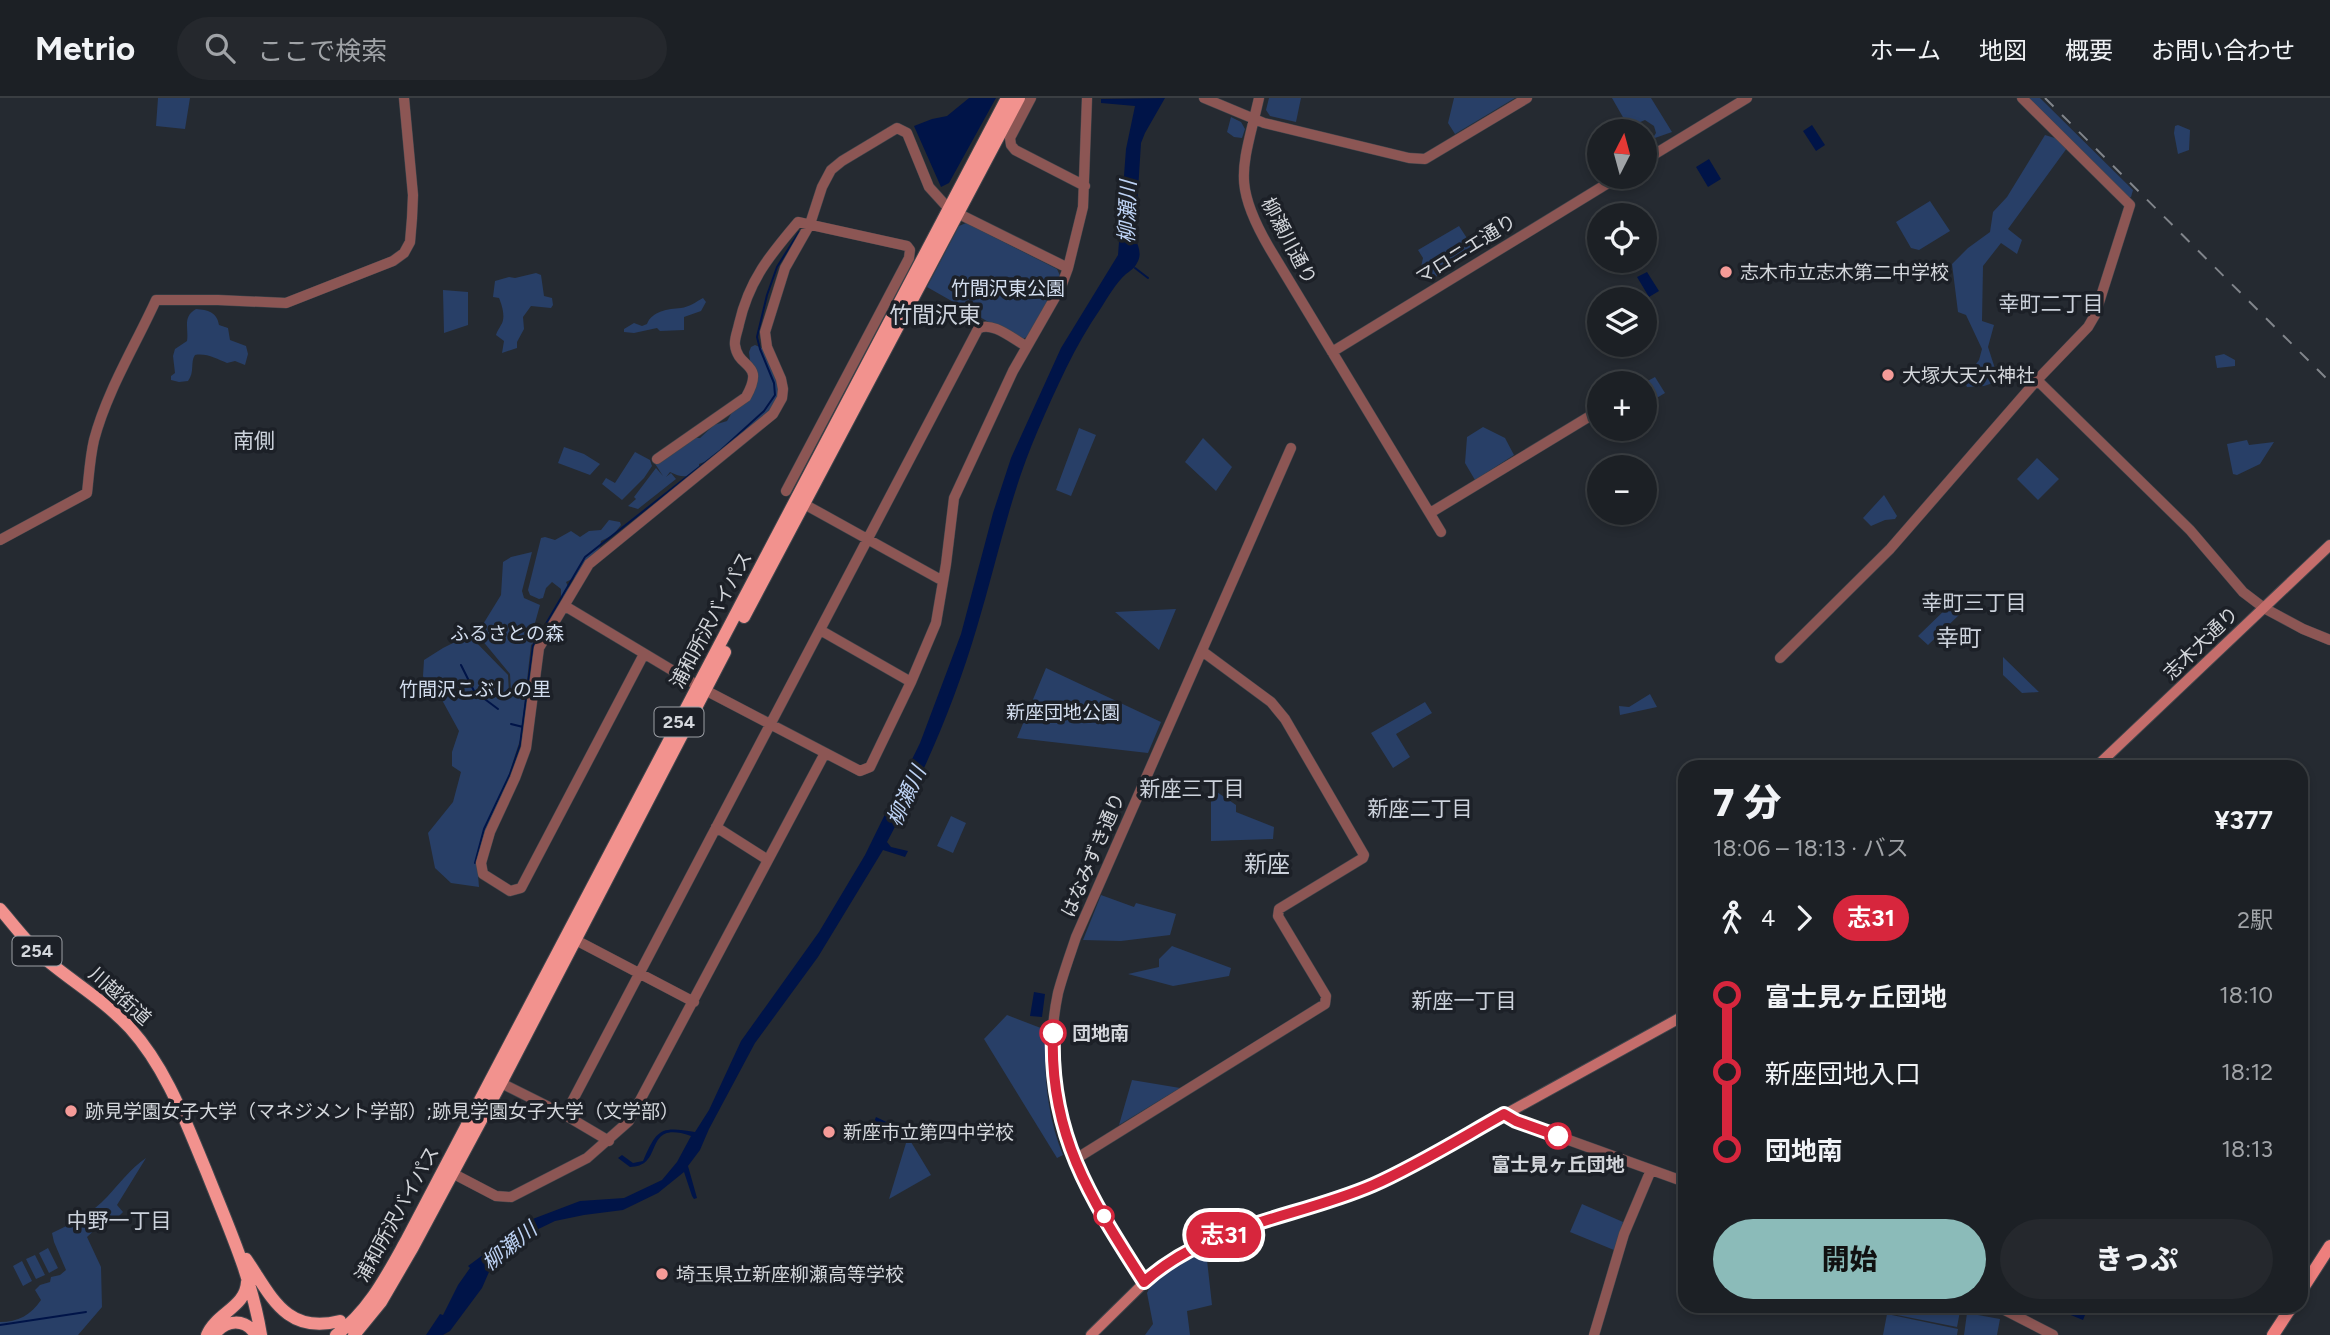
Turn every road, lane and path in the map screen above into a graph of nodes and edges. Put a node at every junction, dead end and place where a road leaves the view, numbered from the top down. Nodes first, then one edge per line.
1 (404, 98) edge
2 (1007, 98) edge
3 (1019, 98) edge
4 (1031, 98) edge
5 (1087, 98) edge
6 (1204, 98) edge
7 (1259, 98) edge
8 (1527, 98) edge
9 (1747, 98) edge
10 (2022, 98) edge
11 (1254, 119) junction
12 (1657, 153) edge
13 (1085, 186) junction
14 (1598, 189) edge
15 (954, 211) junction
16 (810, 224) junction
17 (1069, 268) junction
18 (1026, 346) junction
19 (1332, 352) junction
20 (2037, 380) junction
21 (1587, 418) edge
22 (1291, 448) dead end
23 (657, 459) dead end
24 (786, 492) dead end
25 (804, 504) junction
26 (1430, 513) junction
27 (1441, 532) dead end
28 (868, 539) junction
29 (0, 540) edge
30 (2330, 545) edge
31 (943, 581) junction
32 (2268, 604) junction
33 (565, 606) junction
34 (820, 630) junction
35 (2330, 640) edge
36 (1202, 650) junction
37 (644, 654) junction
38 (1780, 658) dead end
39 (911, 681) junction
40 (701, 688) junction
41 (770, 724) junction
42 (825, 753) junction
43 (2103, 760) edge
44 (716, 827) junction
45 (768, 860) junction
46 (0, 909) edge
47 (571, 937) junction
48 (639, 972) junction
49 (694, 1002) junction
50 (1678, 1019) edge
51 (501, 1083) junction
52 (1504, 1114) junction
53 (565, 1115) junction
54 (609, 1141) junction
55 (1074, 1160) junction
56 (1650, 1170) junction
57 (452, 1173) junction
58 (1678, 1180) edge
59 (2330, 1246) edge
60 (413, 1247) junction
61 (240, 1250) junction
62 (394, 1263) junction
63 (248, 1278) junction
64 (2308, 1280) edge
65 (1144, 1282) junction
66 (2011, 1313) edge
67 (2287, 1313) edge
68 (340, 1321) junction
69 (207, 1335) edge
70 (214, 1335) edge
71 (261, 1335) edge
72 (324, 1335) edge
73 (336, 1335) edge
74 (354, 1335) edge
75 (362, 1335) edge
76 (1091, 1335) edge
77 (1594, 1335) edge
78 (2053, 1335) edge
79 (2273, 1335) edge

1 - 29 street
2 - 15 highway, 浦和所沢バイパス / 254
3 - 15 highway, 浦和所沢バイパス / 254
4 - 13 street
5 - 13 street
6 - 11 street
7 - 11 street, 柳瀬川通り
8 - 11 street
9 - 12 street
10 - 20 street
11 - 19 street, 柳瀬川通り
13 - 17 street
14 - 19 street, マロニエ通り
15 - 16 street
15 - 17 street
15 - 25 highway, 浦和所沢バイパス / 254
15 - 40 highway, 浦和所沢バイパス / 254
16 - 23 street
16 - 24 street
16 - 33 street
17 - 18 street
18 - 28 street
18 - 31 street
19 - 26 street, 柳瀬川通り
20 - 32 street
20 - 38 street
21 - 26 street
22 - 36 street, はなみずき通り
25 - 28 street
25 - 40 highway, 浦和所沢バイパス / 254
26 - 27 street, 柳瀬川通り
28 - 31 street
28 - 34 street
30 - 32 main road, 志木大通り
31 - 39 street
32 - 35 street
32 - 43 main road, 志木大通り
33 - 37 street
33 - 37 street
34 - 39 street
34 - 41 street
36 - 55 street, はなみずき通り
36 - 55 street
37 - 40 street
39 - 42 street
40 - 41 street
40 - 47 highway, 浦和所沢バイパス / 254
41 - 42 street
41 - 44 street
42 - 45 street
44 - 45 street
44 - 48 street
45 - 49 street
46 - 61 highway, 川越街道 / 254
47 - 48 street
47 - 51 highway, 浦和所沢バイパス / 254
47 - 62 highway, 浦和所沢バイパス / 254
48 - 49 street
48 - 53 street
49 - 54 street
50 - 52 main road
51 - 53 street
51 - 57 highway, 浦和所沢バイパス / 254
52 - 56 street
52 - 65 main road
53 - 54 street
54 - 57 street
55 - 65 street, はなみずき通り
56 - 58 street
56 - 77 street
57 - 60 highway, 浦和所沢バイパス / 254
59 - 64 main road
60 - 74 highway, 浦和所沢バイパス / 254
60 - 75 highway, 254
61 - 63 highway, 川越街道 / 254
61 - 68 highway
61 - 71 highway, 川越街道 / 254
62 - 68 highway
62 - 73 highway, 浦和所沢バイパス / 254
63 - 69 highway
63 - 71 highway, 川越街道 / 254
65 - 76 main road
66 - 78 street
67 - 79 main road
68 - 72 highway
70 - 71 highway

